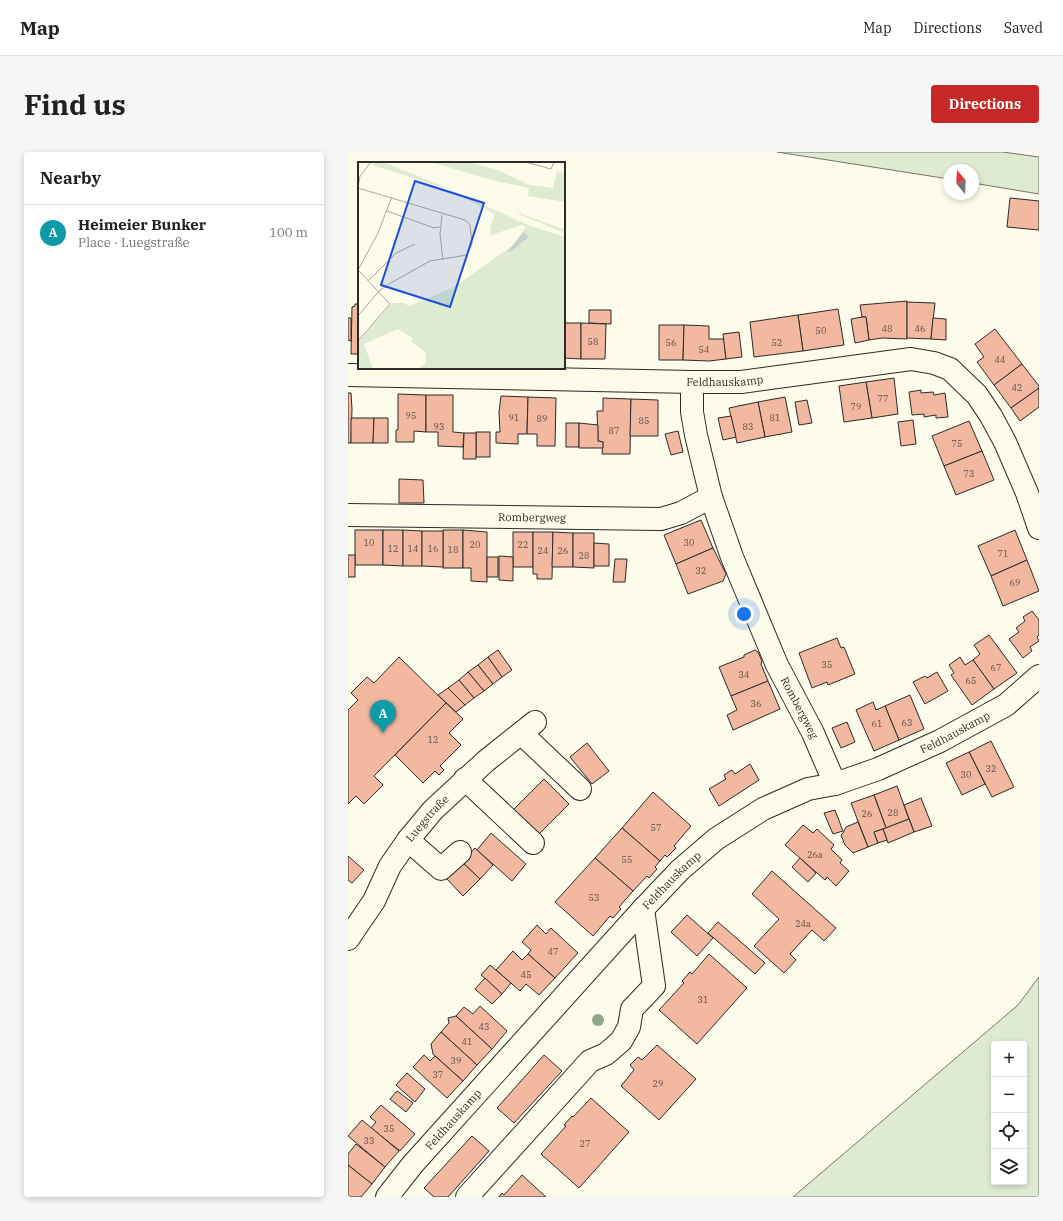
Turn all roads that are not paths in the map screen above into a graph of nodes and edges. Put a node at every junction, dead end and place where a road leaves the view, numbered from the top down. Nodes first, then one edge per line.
1 (348, 375) edge
2 (692, 382) junction
3 (1033, 491) edge
4 (711, 497) junction
5 (348, 515) edge
6 (1039, 528) edge
7 (1039, 676) edge
8 (465, 779) junction
9 (835, 784) junction
10 (580, 789) dead end
11 (408, 840) junction
12 (533, 843) dead end
13 (460, 852) dead end
14 (643, 909) junction
15 (348, 939) edge
16 (387, 1197) edge
17 (468, 1197) edge

1 - 2 street, Feldhauskamp
2 - 3 street, Feldhauskamp
2 - 4 street, Rombergweg
3 - 6 street, Feldhauskamp
4 - 5 street, Rombergweg
4 - 9 street, Rombergweg
7 - 9 street, Feldhauskamp
8 - 10 street, Luegstraße
8 - 11 street, Luegstraße
8 - 12 street
9 - 14 street, Feldhauskamp
11 - 13 street
11 - 15 street, Luegstraße
14 - 16 street, Feldhauskamp
14 - 17 street

